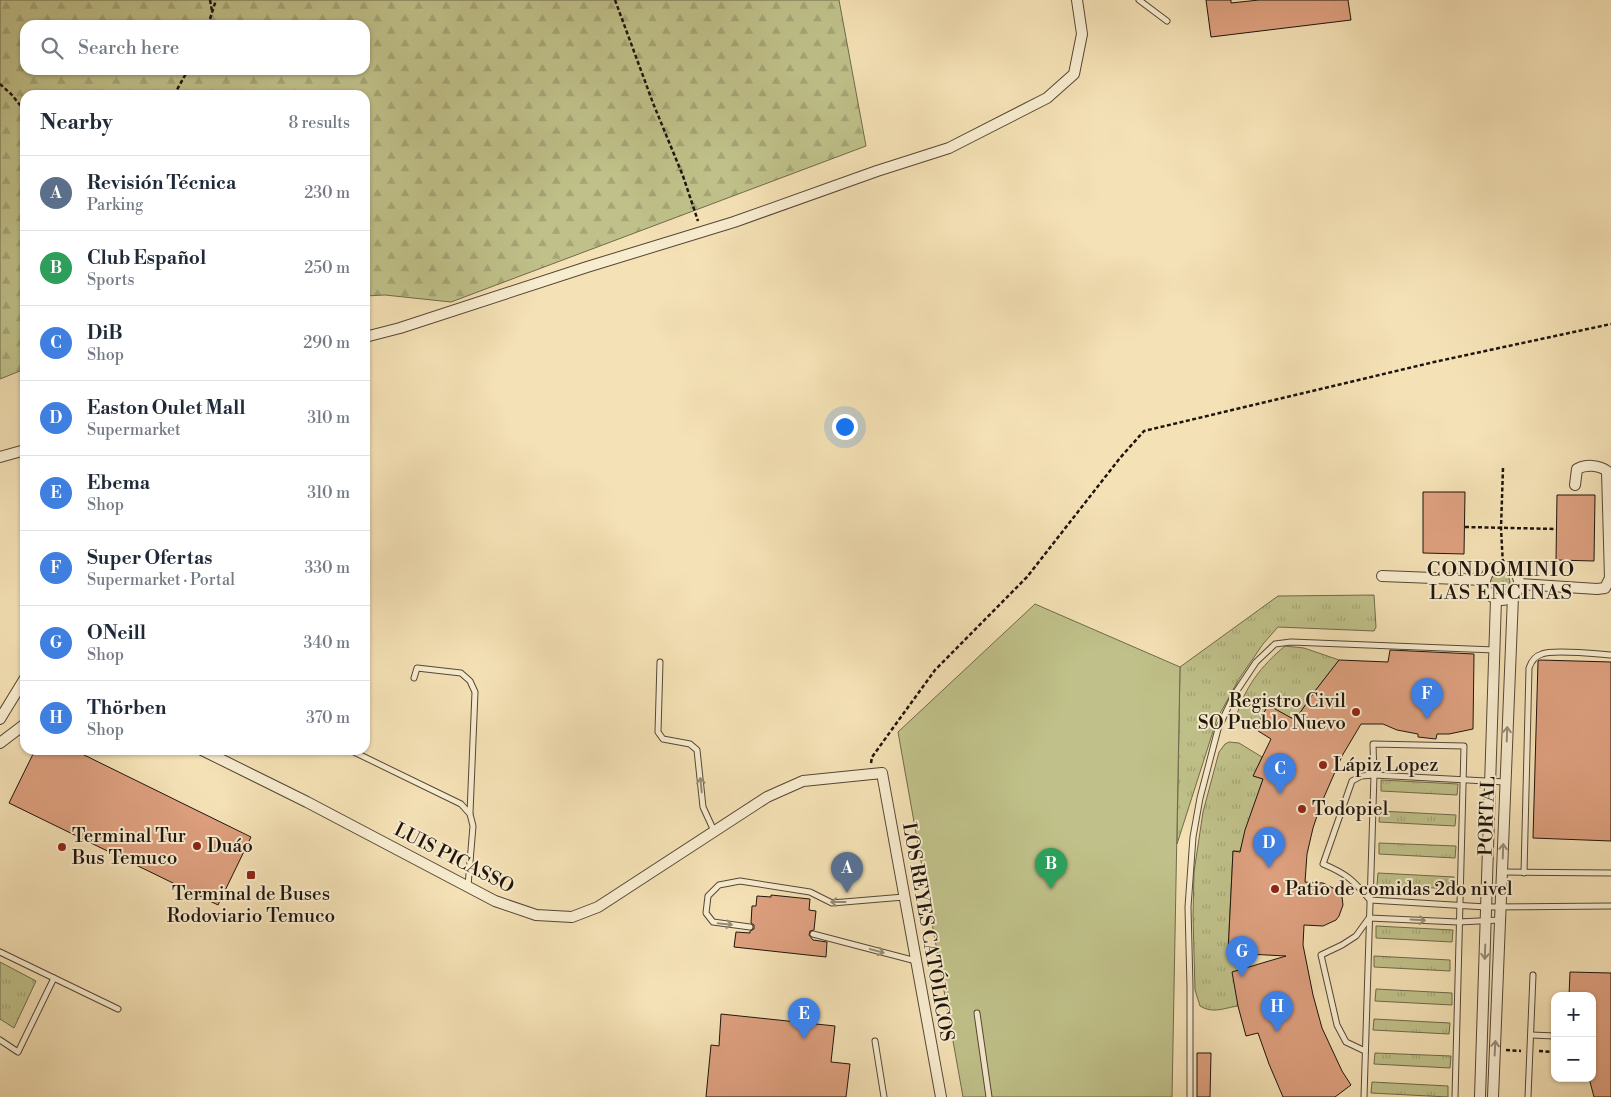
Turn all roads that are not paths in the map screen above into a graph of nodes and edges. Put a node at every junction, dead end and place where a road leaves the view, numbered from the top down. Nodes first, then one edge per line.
1 (1077, 0) edge
2 (1139, 0) edge
3 (1167, 21) dead end
4 (370, 337) edge
5 (20, 451) edge
6 (0, 457) edge
7 (1575, 485) dead end
8 (1382, 576) dead end
9 (1485, 580) junction
10 (1519, 584) junction
11 (1513, 596) junction
12 (1496, 599) junction
13 (1495, 650) junction
14 (1611, 655) edge
15 (660, 662) dead end
16 (414, 678) dead end
17 (20, 686) edge
18 (0, 719) edge
19 (20, 728) edge
20 (0, 742) edge
21 (212, 755) edge
22 (360, 755) edge
23 (882, 773) joint
24 (1374, 775) junction
25 (1462, 779) junction
26 (1490, 781) junction
27 (1505, 782) junction
28 (470, 814) junction
29 (714, 831) junction
30 (1502, 872) junction
31 (1524, 872) junction
32 (1611, 873) edge
33 (468, 886) junction
34 (904, 897) junction
35 (1370, 900) junction
36 (1459, 904) junction
37 (1486, 906) junction
38 (1501, 906) junction
39 (1611, 906) edge
40 (1369, 918) junction
41 (1486, 920) junction
42 (1500, 920) junction
43 (1458, 922) junction
44 (750, 926) dead end
45 (813, 934) dead end
46 (0, 952) edge
47 (916, 961) junction
48 (1533, 976) dead end
49 (54, 978) junction
50 (118, 1009) dead end
51 (976, 1013) dead end
52 (1531, 1035) junction
53 (1551, 1036) edge
54 (0, 1040) edge
55 (875, 1041) dead end
56 (1366, 1051) junction
57 (884, 1097) edge
58 (941, 1097) edge
59 (989, 1097) edge
60 (1190, 1097) edge
61 (1364, 1097) edge
62 (1455, 1097) edge
63 (1480, 1097) edge
64 (1492, 1097) edge
65 (1528, 1097) edge

1 - 4 street
2 - 3 lane
5 - 6 street
7 - 10 street
8 - 9 street
9 - 10 street
9 - 12 street
10 - 11 street, PORTAL
11 - 12 street
27 -> 11 street, PORTAL
12 - 13 street, PORTAL
13 - 26 street, PORTAL
13 - 60 lane
14 - 31 lane
29 -> 15 lane
16 - 28 lane
17 - 18 street
19 - 20 street
21 - 33 street, LUIS PICASSO
22 - 28 lane
23 - 29 street, LUIS PICASSO
23 - 34 street, LOS REYES CATÓLICOS
24 - 25 lane
24 - 25 lane
24 - 35 lane
24 - 35 lane
25 - 26 lane
25 - 36 lane
26 - 27 lane
26 - 37 street, PORTAL
30 -> 27 street, PORTAL
28 - 33 lane
29 - 33 street, LUIS PICASSO
30 - 31 lane
30 - 38 street, PORTAL
31 - 32 lane
34 -> 44 lane
34 - 47 street, LOS REYES CATÓLICOS
35 - 36 lane
35 - 40 lane
36 - 37 lane
36 - 43 lane
37 - 38 lane
37 - 41 street, PORTAL
38 - 39 lane
38 - 42 street, PORTAL
40 -> 43 lane
40 - 56 lane
40 - 56 lane
41 - 42 lane
41 - 43 lane
41 -> 63 street, PORTAL
64 -> 42 street, PORTAL
43 - 62 lane
45 -> 47 lane
46 - 49 lane
47 - 58 street, LOS REYES CATÓLICOS
48 - 52 lane
49 - 50 lane
49 - 54 lane
51 - 59 lane
52 - 53 lane
52 - 65 lane
55 - 57 lane
56 - 61 lane

